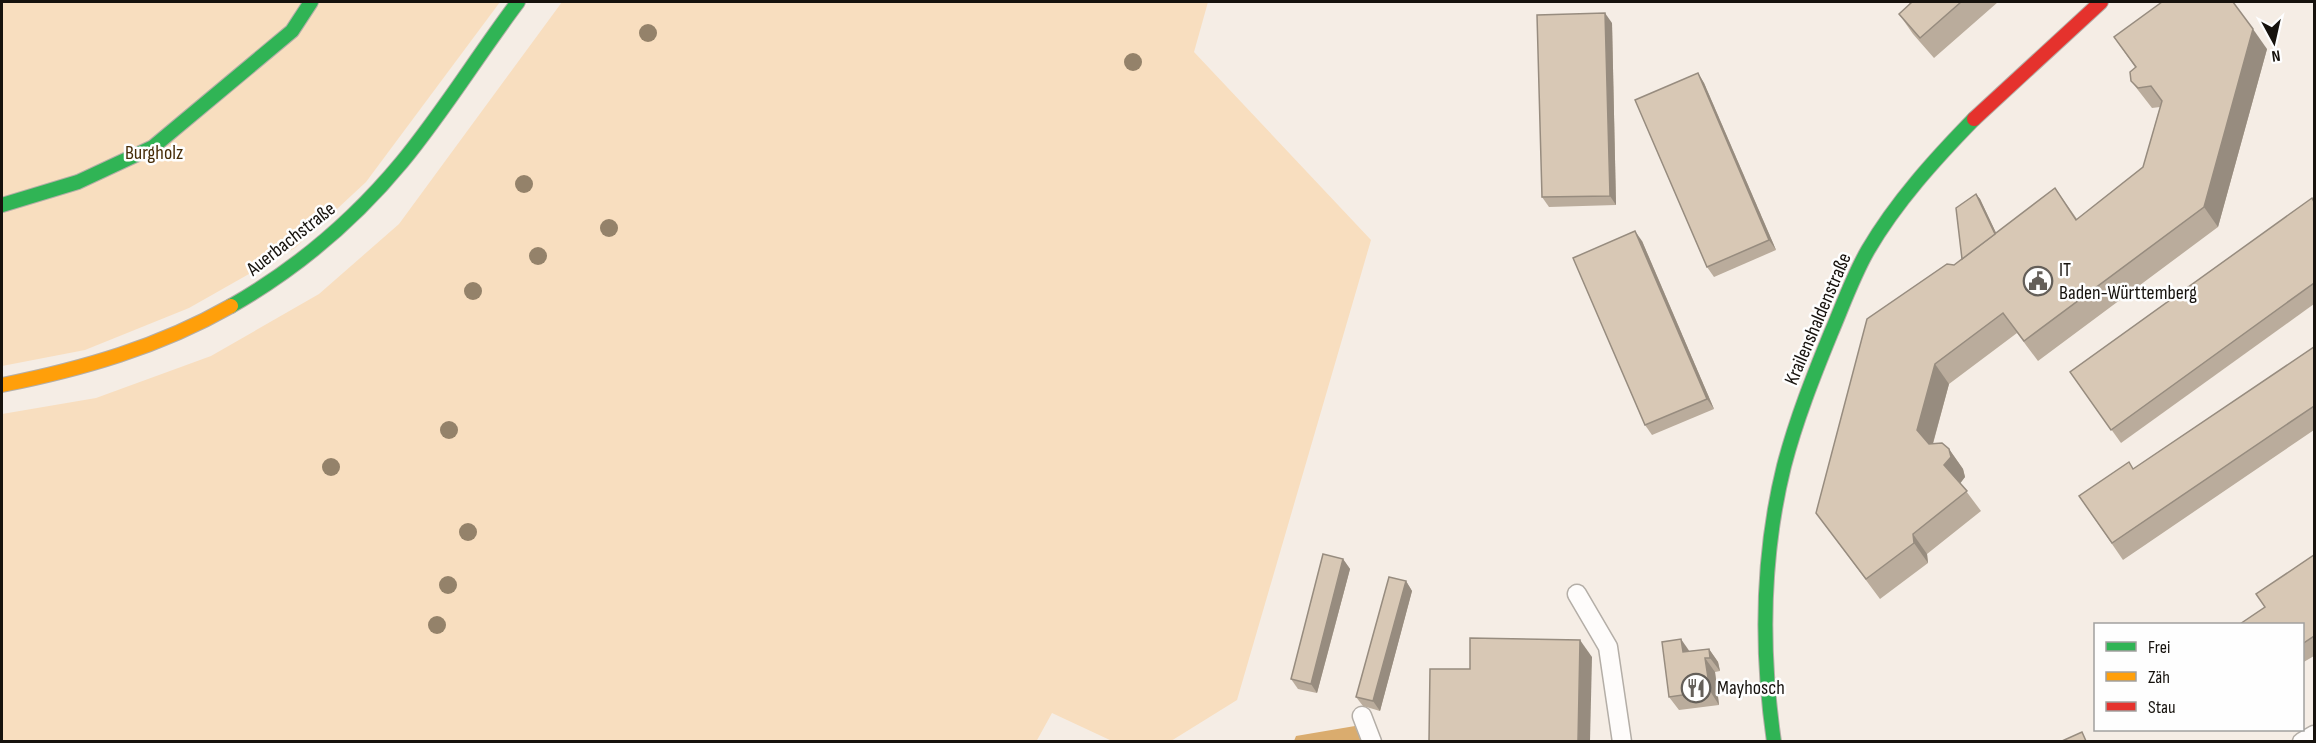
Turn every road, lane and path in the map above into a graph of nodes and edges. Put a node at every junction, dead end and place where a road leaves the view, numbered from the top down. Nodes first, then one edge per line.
1 (311, 2) edge
2 (518, 2) edge
3 (2101, 2) edge
4 (2, 205) edge
5 (2, 385) edge
6 (1577, 594) dead end
7 (1362, 716) edge
8 (2314, 735) edge
9 (1774, 739) edge
10 (1372, 741) edge
11 (1622, 741) edge
12 (1753, 741) edge
13 (2302, 741) edge

1 - 4 street
2 - 5 street, Auerbachstraße
3 - 9 street, Krailenshaldenstraße
6 - 11 lane
7 - 10 lane
8 - 13 lane
9 - 12 lane

